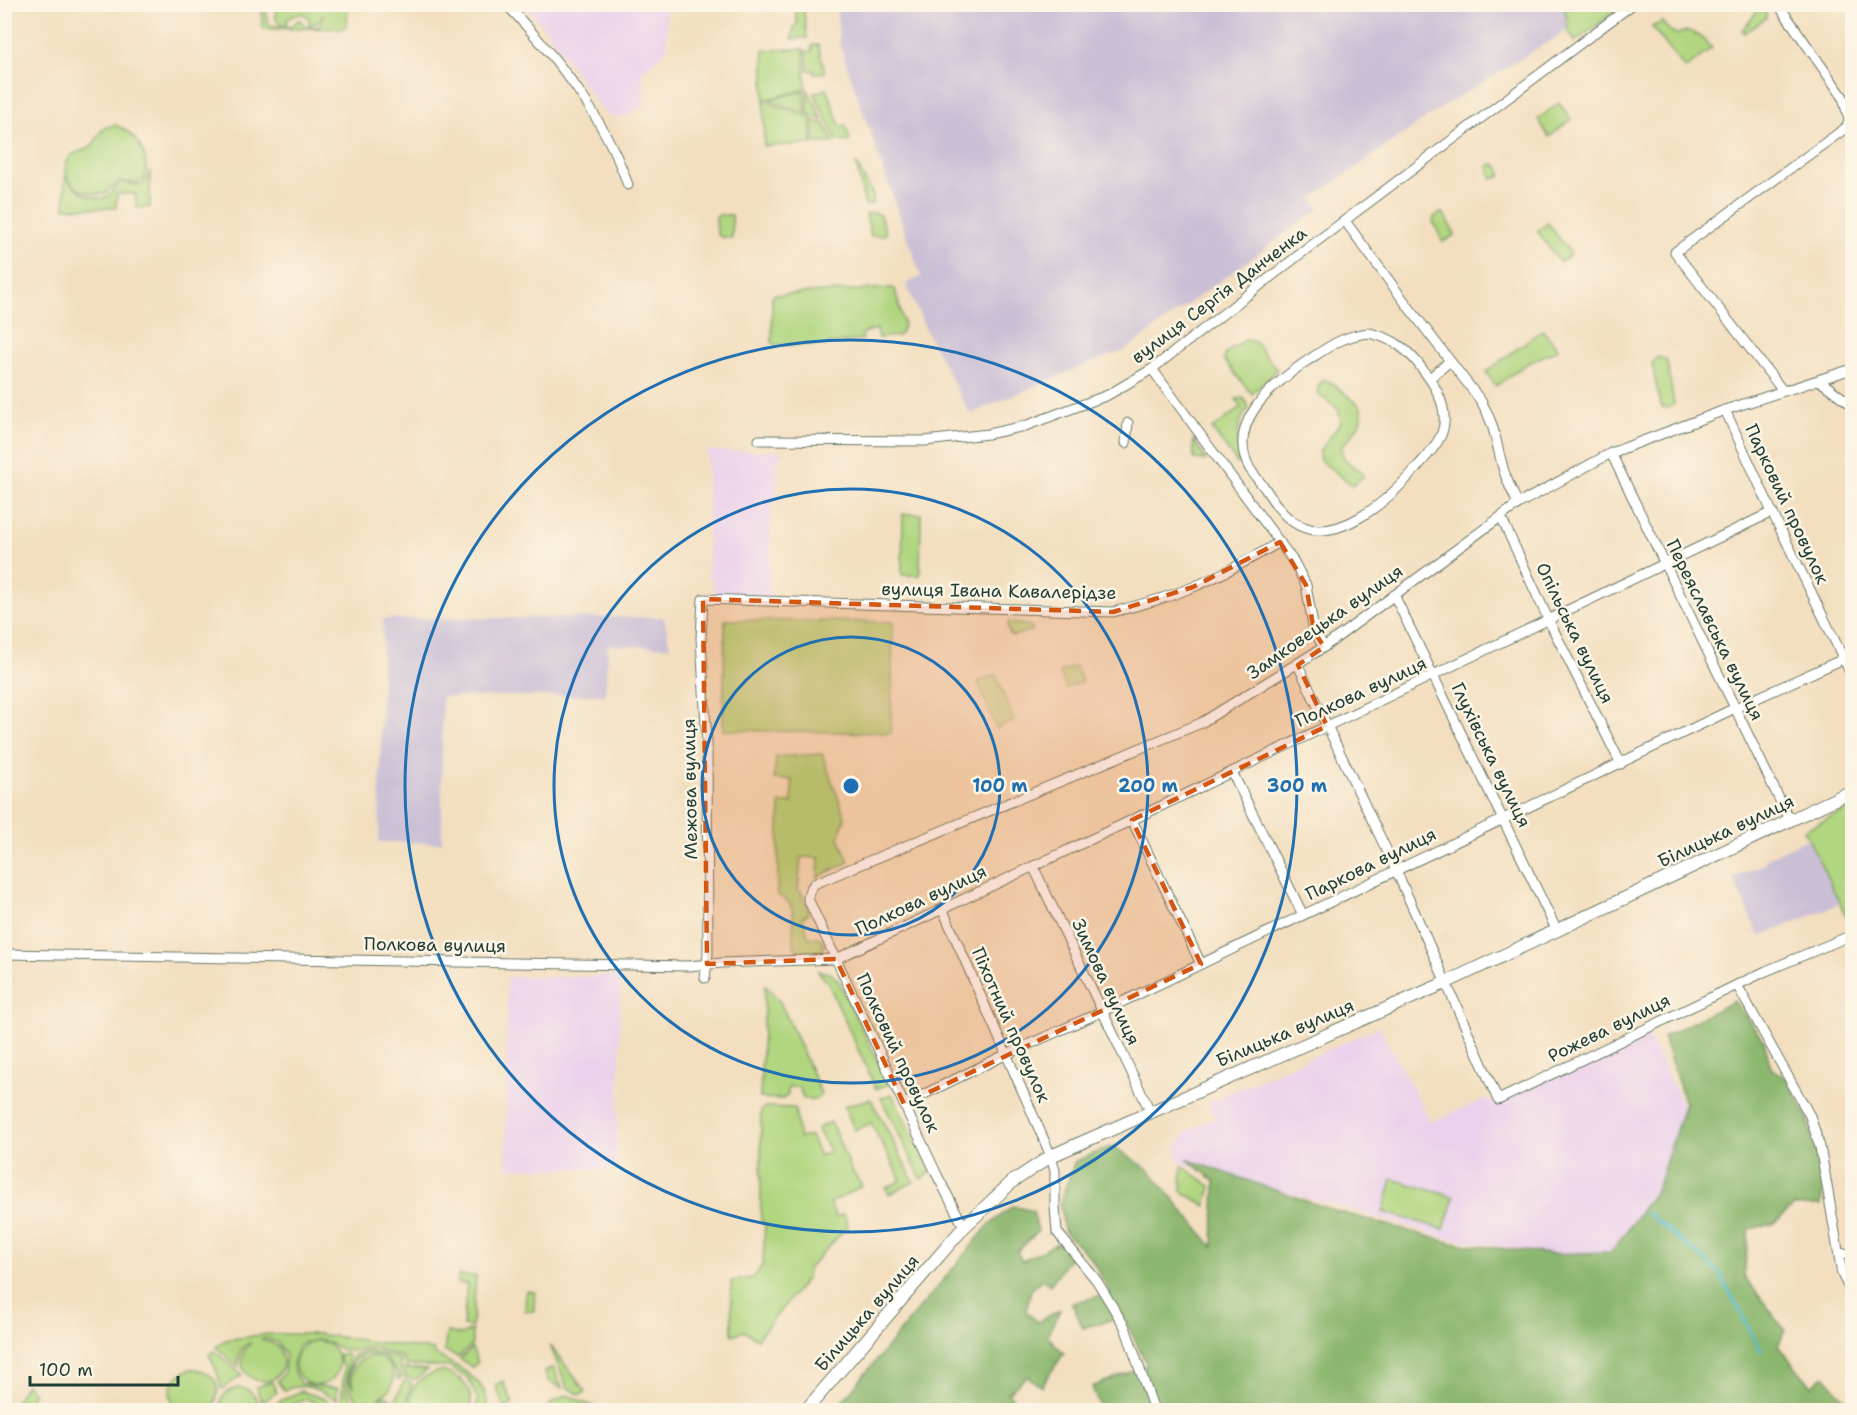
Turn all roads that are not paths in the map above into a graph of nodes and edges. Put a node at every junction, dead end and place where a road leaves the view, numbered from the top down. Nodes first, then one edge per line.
1 (506, 4) edge
2 (1633, 4) edge
3 (1778, 4) edge
4 (628, 185) dead end
5 (1345, 221) junction
6 (1450, 361) junction
7 (1152, 369) junction
8 (1852, 369) edge
9 (1430, 378) junction
10 (1820, 381) junction
11 (1783, 391) junction
12 (1852, 405) edge
13 (1725, 410) junction
14 (1128, 423) dead end
15 (759, 440) dead end
16 (1126, 443) dead end
17 (1611, 453) junction
18 (1250, 468) junction
19 (1234, 479) junction
20 (1518, 504) junction
21 (1772, 512) junction
22 (1501, 517) junction
23 (1280, 542) junction
24 (1664, 563) junction
25 (1394, 595) junction
26 (703, 599) joint
27 (1549, 621) junction
28 (1324, 647) junction
29 (1848, 657) edge
30 (1298, 665) junction
31 (1434, 676) junction
32 (1852, 676) edge
33 (1735, 708) junction
34 (1327, 726) junction
35 (1621, 764) junction
36 (1232, 772) junction
37 (1852, 791) edge
38 (1503, 818) junction
39 (1132, 820) junction
40 (1790, 821) junction
41 (1033, 866) junction
42 (1396, 870) junction
43 (809, 891) joint
44 (942, 908) junction
45 (1303, 915) junction
46 (1557, 931) junction
47 (1852, 935) edge
48 (4, 954) edge
49 (836, 959) junction
50 (707, 964) junction
51 (1201, 964) junction
52 (705, 978) dead end
53 (1444, 983) junction
54 (1737, 985) junction
55 (1101, 1012) junction
56 (1005, 1054) junction
57 (904, 1104) junction
58 (1150, 1111) junction
59 (1051, 1156) junction
60 (964, 1227) junction
61 (1852, 1253) edge
62 (1839, 1254) junction
63 (1852, 1294) edge
64 (806, 1410) edge
65 (1154, 1410) edge

1 - 4 street
2 - 5 street, вулиця Сергія Данченка
3 - 11 street
5 - 6 street
5 - 7 street, вулиця Сергія Данченка
6 - 9 street
6 - 20 street
7 - 15 street, вулиця Сергія Данченка
7 - 19 street
8 - 10 street, Замковецька вулиця
9 - 18 street
9 - 18 street
10 - 11 street, Замковецька вулиця
10 - 12 street
11 - 13 street, Замковецька вулиця
13 - 17 street, Замковецька вулиця
13 - 21 street, Парковий провулок
14 - 16 street
17 - 20 street, Замковецька вулиця
17 - 24 street, Переяславська вулиця
18 - 19 street
19 - 23 street
20 - 22 street, Замковецька вулиця
21 - 24 street, Полкова вулиця
21 - 29 street, Парковий провулок
22 - 25 street, Замковецька вулиця
22 - 27 street, Опільська вулиця
23 - 26 street, вулиця Івана Кавалерідзе
23 - 28 street
24 - 27 street, Полкова вулиця
24 - 33 street, Переяславська вулиця
25 - 28 street, Замковецька вулиця
25 - 31 street, Глухівська вулиця
26 - 50 street, Межова вулиця
27 - 31 street, Полкова вулиця
27 - 35 street, Опільська вулиця
28 - 30 street, Замковецька вулиця
29 - 32 street, Парковий провулок
29 - 33 street, Паркова вулиця
30 - 34 street
30 - 43 street, Замковецька вулиця
31 - 34 street, Полкова вулиця
31 - 38 street, Глухівська вулиця
33 - 35 street, Паркова вулиця
33 - 40 street, Переяславська вулиця
34 - 36 street, Полкова вулиця
34 - 42 street
35 - 38 street, Паркова вулиця
36 - 39 street, Полкова вулиця
36 - 45 street
37 - 40 main road, Білицька вулиця
38 - 42 street, Паркова вулиця
38 - 46 street, Глухівська вулиця
39 - 41 street, Полкова вулиця
39 - 51 street
40 - 46 main road, Білицька вулиця
41 - 44 street, Полкова вулиця
41 - 55 street, Зимова вулиця
42 - 45 street, Паркова вулиця
42 - 53 street
43 - 49 street, Полковий провулок
44 - 49 street, Полкова вулиця
44 - 56 street, Піхотний провулок
45 - 51 street, Паркова вулиця
46 - 53 main road, Білицька вулиця
47 - 54 street, Рожева вулиця
48 - 50 street, Полкова вулиця
49 - 50 street, Полкова вулиця
49 - 57 street, Полковий провулок
50 - 52 street, Межова вулиця
51 - 55 street, Паркова вулиця
53 - 54 street, Рожева вулиця
53 - 58 main road, Білицька вулиця
54 - 62 street
55 - 56 street, Паркова вулиця
55 - 58 street, Зимова вулиця
56 - 57 street, Паркова вулиця
56 - 59 street, Піхотний провулок
57 - 60 street, Полковий провулок
58 - 59 main road, Білицька вулиця
59 - 60 main road, Білицька вулиця
59 - 65 street, Піхотний провулок
60 - 64 main road, Білицька вулиця
61 - 62 street
62 - 63 street

